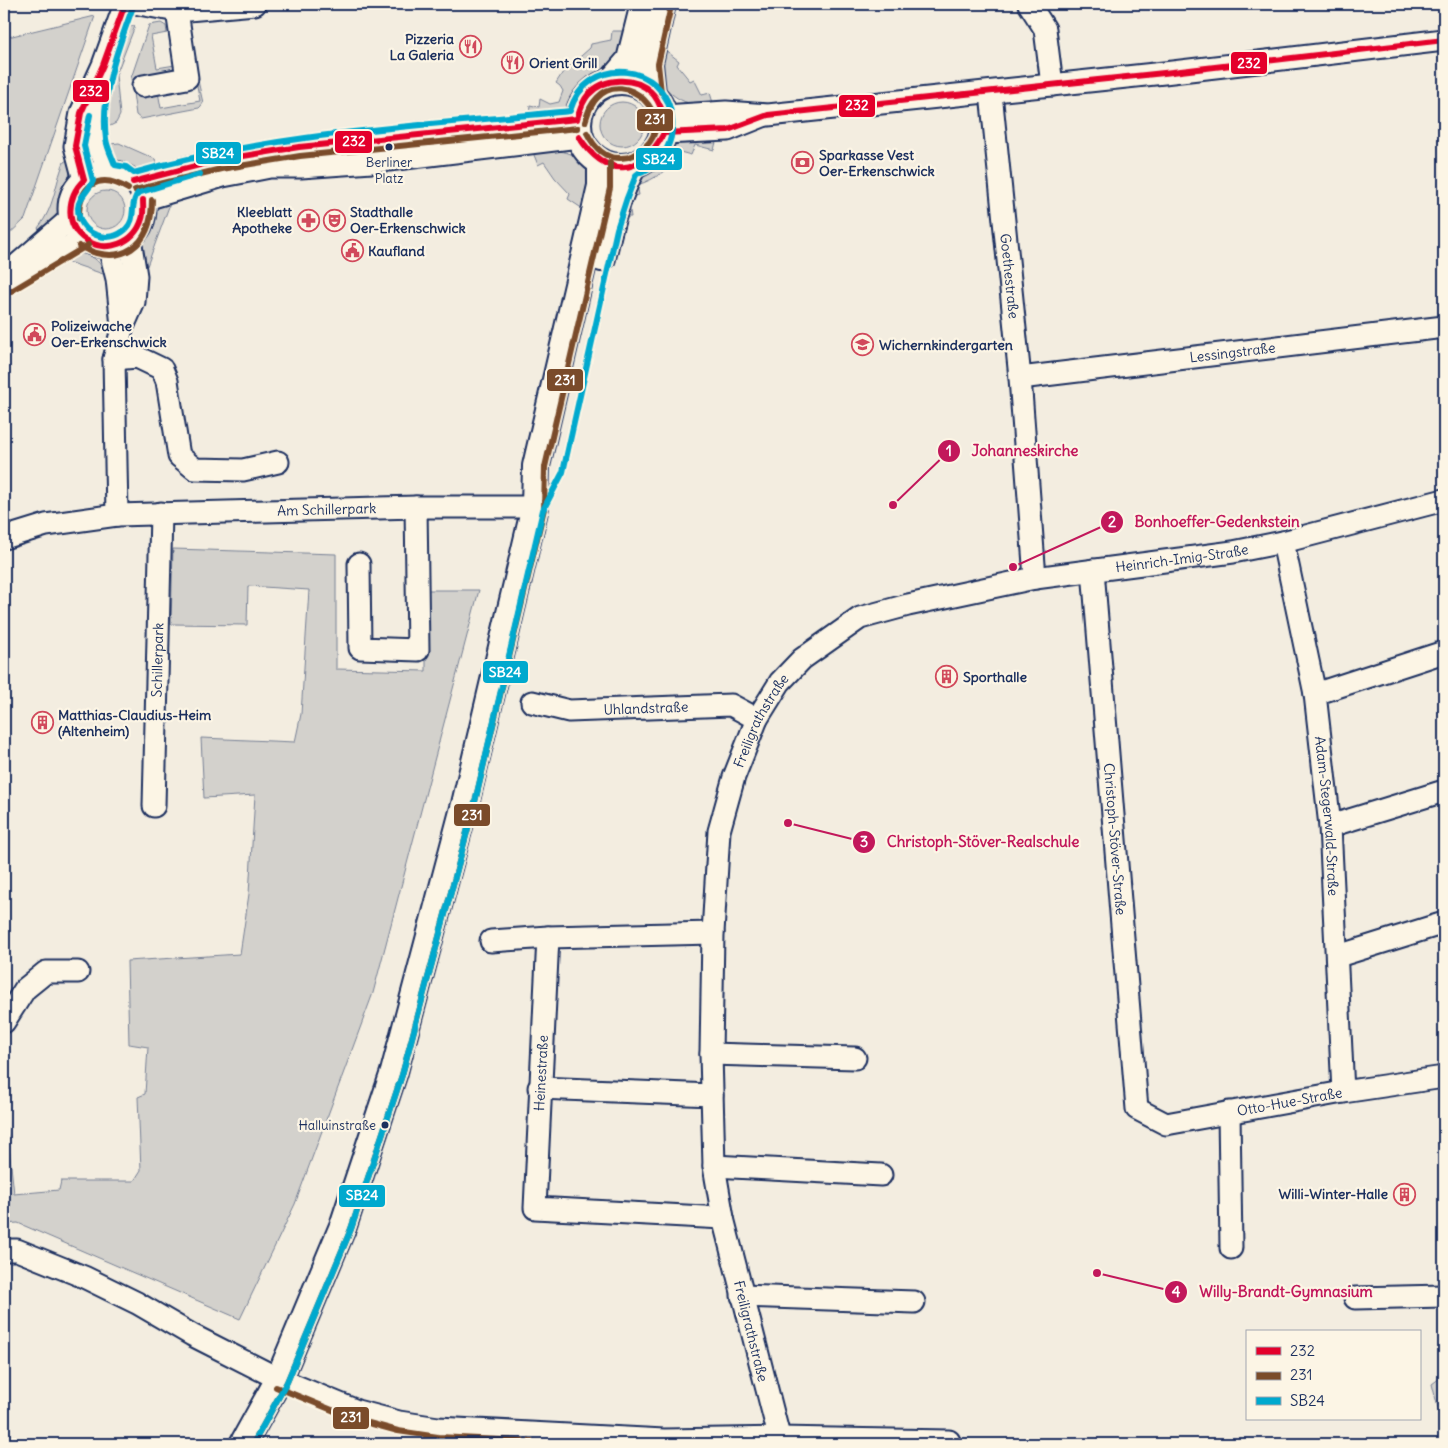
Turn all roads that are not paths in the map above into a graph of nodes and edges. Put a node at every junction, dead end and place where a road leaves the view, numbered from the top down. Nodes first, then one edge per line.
1 (125, 4) edge
2 (139, 4) edge
3 (255, 4) edge
4 (644, 4) edge
5 (662, 4) edge
6 (1029, 4) edge
7 (177, 11) junction
8 (1444, 40) edge
9 (103, 65) junction
10 (613, 80) junction
11 (1052, 85) junction
12 (143, 86) dead end
13 (652, 93) junction
14 (991, 93) junction
15 (664, 125) junction
16 (578, 128) junction
17 (601, 163) junction
18 (632, 166) junction
19 (110, 172) junction
20 (84, 180) junction
21 (138, 191) junction
22 (70, 219) junction
23 (82, 238) junction
24 (130, 239) junction
25 (109, 247) junction
26 (4, 277) edge
27 (4, 285) edge
28 (1444, 327) edge
29 (122, 329) junction
30 (114, 359) junction
31 (1020, 378) junction
32 (278, 462) dead end
33 (1444, 500) edge
34 (416, 507) junction
35 (535, 507) junction
36 (161, 513) junction
37 (117, 515) junction
38 (4, 538) edge
39 (1283, 542) junction
40 (359, 564) dead end
41 (1092, 570) junction
42 (1035, 578) junction
43 (1444, 652) edge
44 (1315, 694) junction
45 (532, 702) dead end
46 (757, 719) junction
47 (1444, 791) edge
48 (154, 806) dead end
49 (1330, 826) junction
50 (1444, 923) edge
51 (713, 933) junction
52 (548, 937) junction
53 (491, 940) dead end
54 (1338, 956) junction
55 (78, 972) dead end
56 (4, 1022) edge
57 (711, 1054) junction
58 (855, 1058) dead end
59 (1444, 1077) edge
60 (539, 1088) junction
61 (1343, 1092) junction
62 (712, 1095) junction
63 (1137, 1109) joint
64 (1229, 1112) junction
65 (714, 1166) junction
66 (881, 1175) dead end
67 (722, 1218) junction
68 (1231, 1248) dead end
69 (4, 1250) edge
70 (742, 1296) junction
71 (1444, 1296) edge
72 (1355, 1298) dead end
73 (914, 1302) dead end
74 (279, 1379) junction
75 (438, 1436) edge
76 (556, 1439) edge
77 (779, 1441) edge
78 (949, 1441) dead end
79 (664, 1442) edge
80 (243, 1444) edge

1 - 9 street
2 - 7 street
3 - 7 street
4 - 10 main road
5 - 13 main road
6 - 11 street
7 - 12 street
8 - 11 street
9 - 19 street
9 - 20 street
10 - 13 main road
10 - 16 main road
11 - 14 street
13 - 15 main road
14 - 15 street
14 - 31 street, Goethestraße
15 - 18 main road
16 - 17 main road
16 - 21 street
17 - 18 main road
17 - 35 main road
18 - 35 main road
19 - 20 street
19 - 21 street
20 - 22 street
21 - 24 street
22 - 23 street
22 - 26 street
23 - 25 street
23 - 27 street
24 - 25 street
24 - 29 street
25 - 29 street
28 - 31 street, Lessingstraße
29 - 30 street
30 - 32 street
30 - 37 street
31 - 42 street, Goethestraße
33 - 39 street, Heinrich-Imig-Straße
34 - 35 street, Am Schillerpark
34 - 36 street, Am Schillerpark
34 - 40 street
35 - 74 main road
36 - 37 street, Am Schillerpark
36 - 48 street, Schillerpark
37 - 38 street, Am Schillerpark
39 - 41 street, Heinrich-Imig-Straße
39 - 44 street, Adam-Stegerwald-Straße
41 - 42 street, Freiligrathstraße
41 - 63 street, Christoph-Stöver-Straße
42 - 46 street, Freiligrathstraße
43 - 44 street
44 - 49 street, Adam-Stegerwald-Straße
45 - 46 street, Uhlandstraße
46 - 51 street, Freiligrathstraße
47 - 49 street
49 - 54 street, Adam-Stegerwald-Straße
50 - 54 street
51 - 52 street
51 - 57 street, Freiligrathstraße
52 - 53 street
52 - 60 street, Heinestraße
54 - 61 street, Adam-Stegerwald-Straße
55 - 56 street
57 - 58 street
57 - 62 street, Freiligrathstraße
59 - 61 street, Otto-Hue-Straße
60 - 62 street
60 - 67 street, Heinestraße
61 - 64 street, Otto-Hue-Straße
62 - 65 street, Freiligrathstraße
63 - 64 street, Otto-Hue-Straße
64 - 68 street
65 - 66 street
65 - 67 street, Freiligrathstraße
67 - 70 street, Freiligrathstraße
69 - 74 street
70 - 73 street
70 - 77 street, Freiligrathstraße
71 - 72 street
74 - 75 street
74 - 80 main road
75 - 76 street
76 - 79 street
77 - 78 street
77 - 79 street

